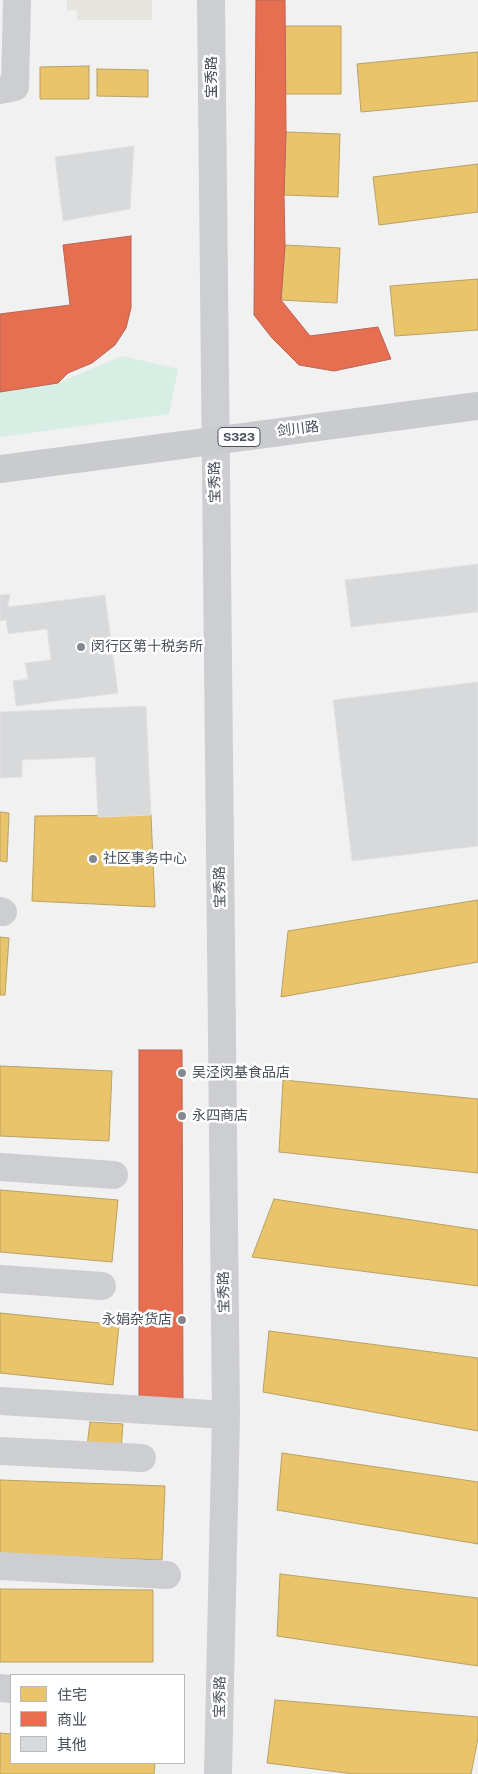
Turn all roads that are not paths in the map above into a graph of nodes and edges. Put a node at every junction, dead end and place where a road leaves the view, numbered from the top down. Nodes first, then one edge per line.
1 (17, 0) edge
2 (212, 0) edge
3 (0, 90) edge
4 (478, 406) edge
5 (215, 440) junction
6 (0, 469) edge
7 (0, 1167) edge
8 (114, 1175) dead end
9 (0, 1279) edge
10 (102, 1286) dead end
11 (0, 1401) edge
12 (226, 1415) junction
13 (0, 1451) edge
14 (142, 1458) dead end
15 (0, 1566) edge
16 (167, 1574) dead end
17 (218, 1774) edge

1 - 3 street
2 - 5 street, 宝秀路
4 - 5 main road, 剑川路 / S323
5 - 6 main road, 剑川路 / S323
5 - 12 street, 宝秀路
7 - 8 street
9 - 10 street
11 - 12 street
12 - 17 street, 宝秀路
13 - 14 street
15 - 16 street

